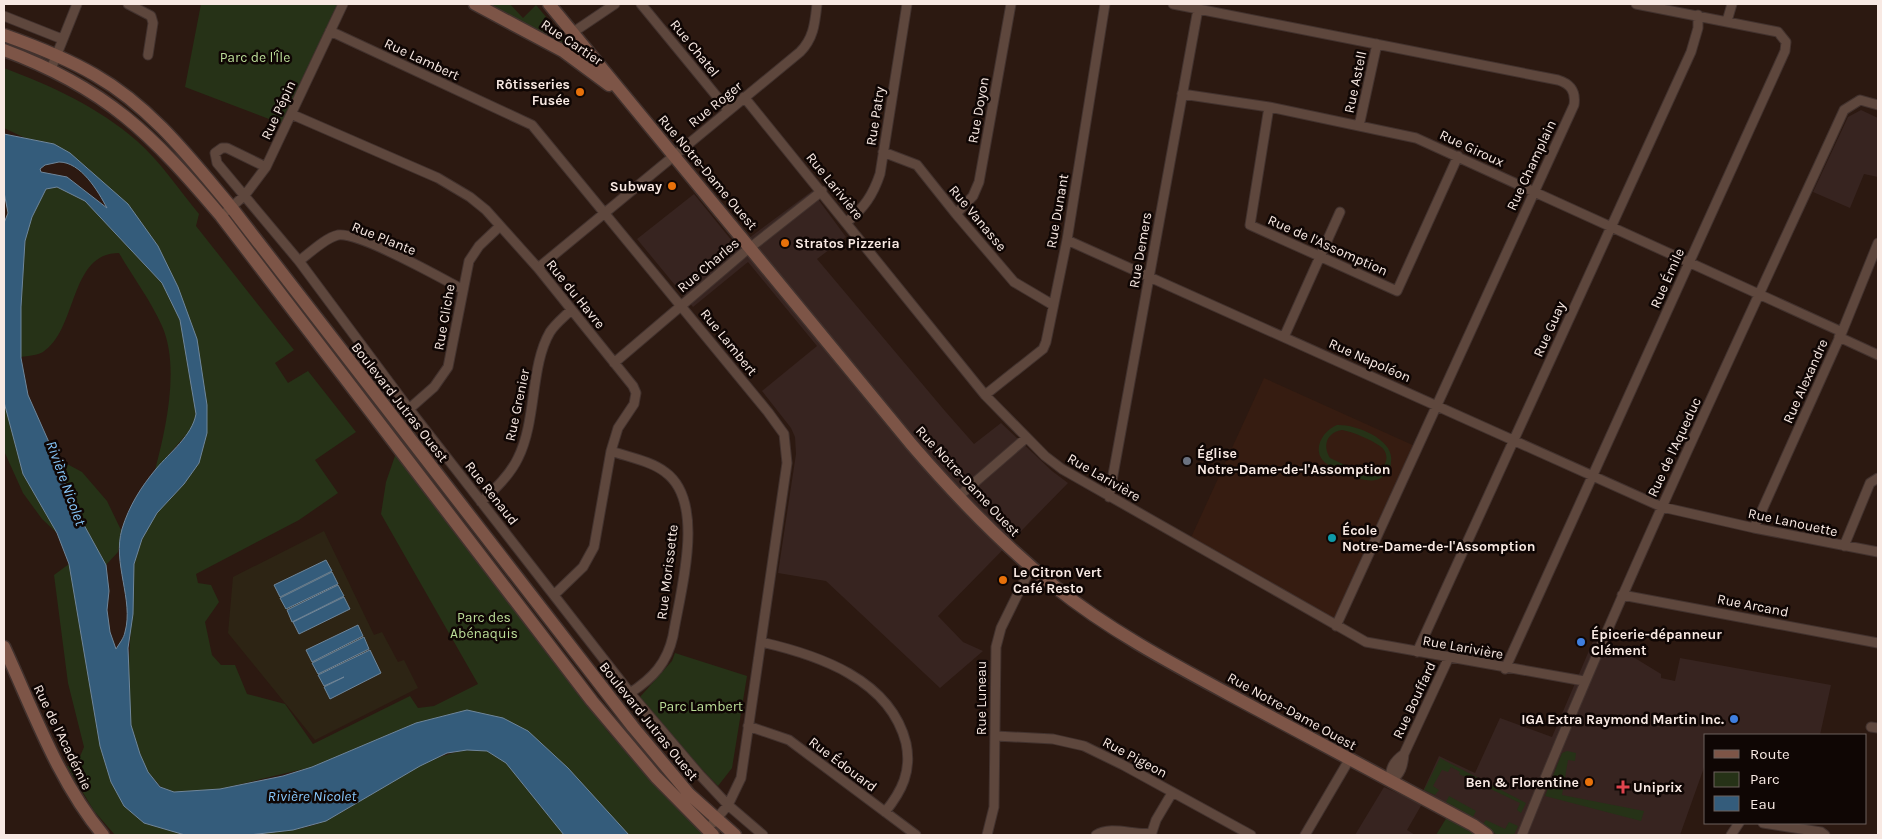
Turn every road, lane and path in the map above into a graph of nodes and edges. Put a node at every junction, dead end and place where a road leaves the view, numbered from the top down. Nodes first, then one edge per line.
1 (77, 4) edge
2 (128, 4) edge
3 (343, 4) edge
4 (475, 4) edge
5 (549, 4) edge
6 (615, 4) edge
7 (641, 4) edge
8 (818, 4) edge
9 (907, 4) edge
10 (1011, 4) edge
11 (1105, 4) edge
12 (1172, 4) edge
13 (1642, 4) edge
14 (1732, 4) edge
15 (1198, 9) junction
16 (1698, 15) junction
17 (4, 16) edge
18 (1727, 22) junction
19 (330, 31) junction
20 (572, 33) junction
21 (4, 35) edge
22 (62, 39) junction
23 (1377, 44) junction
24 (4, 50) edge
25 (56, 54) junction
26 (148, 55) dead end
27 (51, 69) junction
28 (623, 94) junction
29 (1182, 94) junction
30 (744, 98) junction
31 (1878, 105) edge
32 (1270, 107) junction
33 (728, 110) junction
34 (291, 114) junction
35 (1359, 126) junction
36 (883, 152) junction
37 (674, 156) junction
38 (1458, 156) junction
39 (266, 167) junction
40 (822, 191) junction
41 (1534, 192) junction
42 (245, 196) junction
43 (231, 207) junction
44 (1340, 212) dead end
45 (604, 213) junction
46 (956, 214) junction
47 (220, 216) junction
48 (847, 222) junction
49 (500, 226) junction
50 (1611, 227) junction
51 (1067, 240) junction
52 (1878, 243) edge
53 (751, 247) junction
54 (1320, 257) junction
55 (299, 261) junction
56 (1689, 262) junction
57 (538, 268) junction
58 (1150, 276) junction
59 (462, 289) junction
60 (1759, 295) junction
61 (681, 305) junction
62 (1052, 305) junction
63 (571, 310) junction
64 (1840, 335) junction
65 (1284, 337) junction
66 (1878, 354) edge
67 (614, 363) junction
68 (985, 395) junction
69 (1436, 405) junction
70 (409, 409) junction
71 (1026, 438) junction
72 (1514, 439) junction
73 (612, 451) junction
74 (1593, 475) junction
75 (1878, 478) edge
76 (959, 496) junction
77 (1109, 496) junction
78 (482, 502) junction
79 (1662, 507) junction
80 (1754, 528) junction
81 (1844, 546) junction
82 (1878, 552) edge
83 (1031, 567) junction
84 (554, 595) junction
85 (1622, 595) junction
86 (1336, 626) junction
87 (761, 642) junction
88 (1878, 643) edge
89 (4, 647) edge
90 (1417, 652) junction
91 (1449, 657) junction
92 (1505, 668) junction
93 (1584, 681) junction
94 (630, 693) junction
95 (748, 726) junction
96 (996, 736) junction
97 (1349, 760) junction
98 (1390, 782) junction
99 (1172, 793) junction
100 (728, 805) junction
101 (885, 812) junction
102 (716, 820) junction
103 (1738, 824) edge
104 (1769, 824) edge
105 (710, 833) edge
106 (1152, 834) edge
107 (104, 835) edge
108 (734, 835) edge
109 (763, 835) edge
110 (916, 835) edge
111 (987, 835) edge
112 (1096, 835) edge
113 (1251, 835) edge
114 (1305, 835) edge
115 (1487, 835) edge
116 (1522, 835) edge
117 (1731, 835) edge
118 (1825, 835) edge

1 - 22 street
2 - 26 street
3 - 19 street, Rue Pépin
4 - 28 main road, Rue Cartier
5 - 20 main road, Rue Notre-Dame Ouest
6 - 20 street
7 - 33 street, Rue Chatel
8 - 30 street, Rue Roger
9 - 36 street, Rue Patry
10 - 46 street, Rue Doyon
11 - 51 street, Rue Dunant
12 - 15 street, Rue Champlain
13 - 16 street, Rue Émile
14 - 18 street
15 - 23 street, Rue Champlain
15 - 29 street, Rue Demers
16 - 18 street, Rue Émile
16 - 50 street, Rue Guay
17 - 22 street
18 - 56 street, Rue Émile
19 - 34 street, Rue Pépin
19 - 45 street, Rue Lambert
20 - 28 main road, Rue Notre-Dame Ouest
21 - 25 main road, Boulevard Jutras Ouest
22 - 25 street
23 - 35 street, Rue Astell
23 - 41 street, Rue Champlain
24 - 27 main road, Boulevard Jutras Ouest
25 - 27 street
25 - 43 main road, Boulevard Jutras Ouest
27 - 47 main road, Boulevard Jutras Ouest
28 - 37 main road, Rue Notre-Dame Ouest
29 - 32 street, Rue Giroux
29 - 58 street, Rue Demers
30 - 33 street, Rue Roger
30 - 40 street, Rue Larivière
31 - 60 street, Rue de l'Aqueduc
32 - 35 street, Rue Giroux
32 - 54 street, Rue de l'Assomption
33 - 37 street, Rue Roger
34 - 39 street, Rue Pépin
34 - 49 street, Rue du Havre
35 - 38 street, Rue Giroux
36 - 46 street, Rue Vanasse
36 - 48 street, Rue Patry
37 - 45 street, Rue Roger
37 - 53 main road, Rue Notre-Dame Ouest
38 - 41 street, Rue Giroux
38 - 54 street, Rue de l'Assomption
39 - 42 street, Rue Pépin
39 - 42 street, Rue Renaud
40 - 48 street, Rue Larivière
40 - 53 street, Rue Charles
41 - 50 street, Rue Giroux
41 - 69 street, Rue Champlain
42 - 43 street, Rue Pépin
42 - 55 street, Rue Renaud
43 - 47 street, Rue Pépin
43 - 102 main road, Boulevard Jutras Ouest
44 - 54 street
45 - 57 street, Rue Roger
45 - 61 street, Rue Lambert
46 - 62 street, Rue Vanasse
47 - 105 main road, Boulevard Jutras Ouest
48 - 68 street, Rue Larivière
49 - 57 street, Rue du Havre
49 - 59 street, Rue Cliche
50 - 56 street, Rue Giroux
50 - 72 street, Rue Guay
51 - 58 street, Rue Napoléon
51 - 62 street, Rue Dunant
52 - 64 street, Rue Alexandre
53 - 61 street, Rue Charles
53 - 76 main road, Rue Notre-Dame Ouest
54 - 65 street
55 - 59 street, Rue Plante
55 - 70 street, Rue Renaud
56 - 60 street, Rue Giroux
56 - 74 street, Rue Émile
57 - 63 street, Rue du Havre
58 - 65 street, Rue Napoléon
58 - 77 street, Rue Demers
59 - 70 street, Rue Cliche
60 - 64 street, Rue Giroux
60 - 79 street, Rue de l'Aqueduc
61 - 67 street, Rue Charles
61 - 87 street, Rue Lambert
62 - 68 street, Rue Dunant
63 - 67 street, Rue du Havre
63 - 78 street, Rue Grenier
64 - 66 street, Rue Giroux
64 - 80 street, Rue Alexandre
65 - 69 street, Rue Napoléon
67 - 73 street, Rue du Havre
68 - 71 street, Rue Larivière
69 - 72 street, Rue Napoléon
69 - 86 street, Rue Champlain
70 - 78 street, Rue Renaud
71 - 76 street
71 - 77 street, Rue Larivière
72 - 74 street, Rue Napoléon
72 - 90 street, Rue Guay
73 - 84 street, Rue du Havre
73 - 94 street, Rue Morissette
74 - 79 street, Rue Napoléon
74 - 92 street, Rue Émile
75 - 81 street, Rue Lanouette
76 - 83 main road, Rue Notre-Dame Ouest
77 - 86 street, Rue Larivière
78 - 84 street, Rue Renaud
79 - 80 street, Rue Lanouette
79 - 85 street, Rue de l'Aqueduc
80 - 81 street, Rue Lanouette
81 - 82 street
83 - 96 street, Rue Luneau
83 - 97 main road, Rue Notre-Dame Ouest
84 - 94 street, Rue Renaud
85 - 88 street, Rue Arcand
85 - 93 street, Rue de l'Aqueduc
86 - 90 street, Rue Larivière
87 - 95 street, Rue Lambert
87 - 101 street
89 - 107 main road, Rue de l'Académie
90 - 91 street, Rue Larivière
91 - 92 street, Rue Larivière
91 - 98 street, Rue Bouffard
92 - 93 street, Rue Larivière
93 - 116 street, Rue de l'Aqueduc
94 - 100 street, Rue Renaud
95 - 100 street, Rue Lambert
95 - 101 street, Rue Édouard
96 - 99 street, Rue Pigeon
96 - 111 street, Rue Luneau
97 - 98 main road, Rue Notre-Dame Ouest
97 - 114 street
98 - 115 main road, Rue Notre-Dame Ouest
99 - 106 street
99 - 113 street, Rue Pigeon
100 - 102 street, Rue Lambert
100 - 109 street, Rue Renaud
101 - 110 street, Rue Édouard
102 - 105 street, Rue Lambert
102 - 108 main road, Boulevard Jutras Ouest
103 - 117 street
104 - 118 street
106 - 112 street

